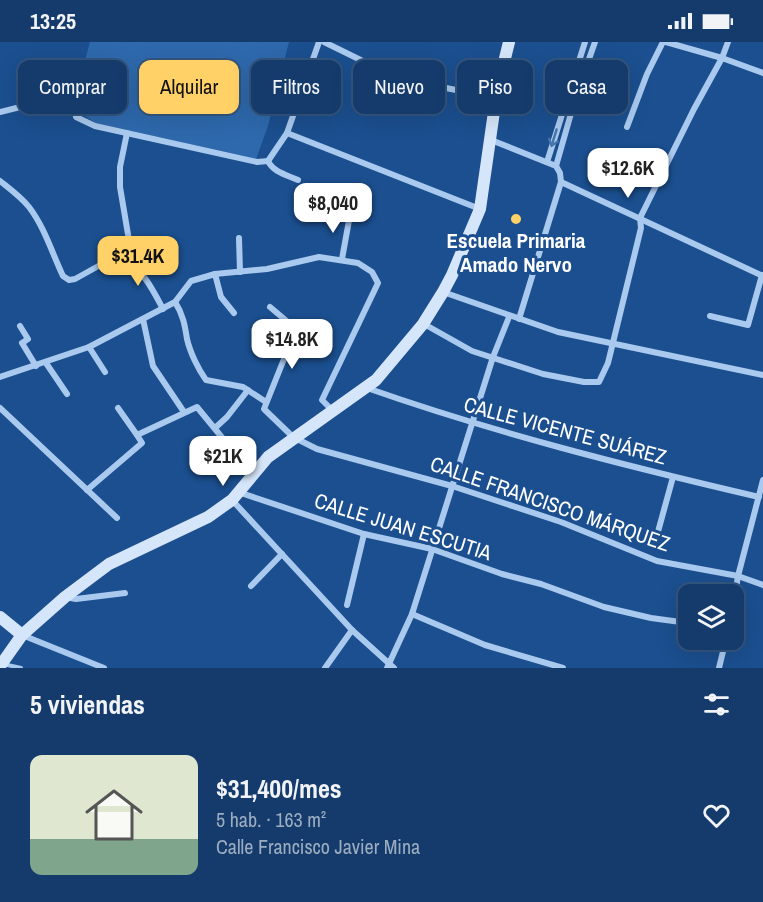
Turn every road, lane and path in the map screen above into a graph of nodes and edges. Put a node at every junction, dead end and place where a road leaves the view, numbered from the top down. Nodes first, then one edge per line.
1 (319, 42) edge
2 (324, 42) edge
3 (509, 42) edge
4 (585, 42) edge
5 (596, 42) edge
6 (664, 42) edge
7 (728, 42) edge
8 (722, 58) junction
9 (504, 60) edge
10 (579, 60) edge
11 (589, 60) edge
12 (763, 73) edge
13 (457, 90) edge
14 (18, 108) edge
15 (0, 112) edge
16 (75, 114) edge
17 (494, 114) edge
18 (562, 114) edge
19 (571, 114) edge
20 (627, 127) dead end
21 (127, 133) junction
22 (287, 133) junction
23 (491, 140) junction
24 (268, 161) junction
25 (547, 162) junction
26 (556, 166) junction
27 (298, 180) dead end
28 (0, 181) edge
29 (561, 182) junction
30 (480, 209) junction
31 (350, 215) dead end
32 (640, 218) junction
33 (239, 238) dead end
34 (342, 259) junction
35 (133, 264) junction
36 (240, 272) junction
37 (215, 274) junction
38 (762, 276) edge
39 (443, 292) junction
40 (176, 302) junction
41 (270, 307) dead end
42 (163, 309) junction
43 (234, 314) dead end
44 (509, 316) junction
45 (710, 316) dead end
46 (143, 319) junction
47 (519, 319) junction
48 (423, 324) junction
49 (20, 326) dead end
50 (613, 344) junction
51 (89, 347) junction
52 (493, 357) junction
53 (46, 363) junction
54 (36, 366) junction
55 (105, 372) dead end
56 (763, 375) edge
57 (0, 377) edge
58 (365, 387) junction
59 (249, 390) junction
60 (67, 394) dead end
61 (266, 402) junction
62 (0, 408) edge
63 (118, 408) dead end
64 (332, 410) junction
65 (184, 412) junction
66 (474, 422) junction
67 (215, 428) junction
68 (136, 435) junction
69 (293, 437) junction
70 (252, 474) junction
71 (673, 477) junction
72 (763, 480) edge
73 (452, 486) junction
74 (87, 490) junction
75 (235, 496) junction
76 (759, 497) junction
77 (117, 518) dead end
78 (364, 534) junction
79 (656, 539) dead end
80 (432, 549) junction
81 (282, 554) junction
82 (738, 576) junction
83 (737, 584) edge
84 (763, 585) edge
85 (251, 586) dead end
86 (125, 593) dead end
87 (65, 597) junction
88 (347, 605) dead end
89 (412, 614) junction
90 (0, 617) edge
91 (678, 622) edge
92 (352, 630) junction
93 (22, 635) junction
94 (723, 650) edge
95 (1, 665) edge
96 (390, 667) edge
97 (21, 668) edge
98 (104, 668) edge
99 (325, 668) edge
100 (562, 668) edge
101 (719, 668) edge

1 - 22 street
2 - 13 street
3 - 9 main road
4 - 10 street
5 - 11 street
6 - 8 street
6 - 20 street
7 - 8 street
8 - 12 street
8 - 32 street
14 - 15 street
16 - 21 street
17 - 23 main road
18 -> 25 street
19 - 26 street
21 - 24 street
21 - 35 street
22 - 24 street
22 - 30 street
23 - 25 street
23 - 30 main road
24 - 27 street
25 - 26 street
26 - 29 street
28 - 35 street
29 - 32 street
29 - 47 street
30 - 39 main road
31 - 34 street
32 - 38 street
32 - 50 street
33 - 36 street
34 - 36 street
34 - 64 street
35 - 42 street
36 - 37 street
37 - 40 street
37 - 43 street
38 - 45 street
39 - 44 street
39 - 48 main road
40 - 42 street
40 - 59 street
41 - 61 street
42 - 46 street
44 - 47 street
44 - 52 street
46 - 51 street
46 - 65 street
47 - 50 street
48 - 52 street
48 - 58 main road
49 - 54 street
50 - 52 street
50 - 56 street
51 - 53 street
51 - 55 street
52 - 66 street
53 - 54 street
53 - 60 street
54 - 57 street
58 - 64 main road
58 - 66 street, CALLE VICENTE SUÁREZ
59 - 61 street
59 - 67 street
61 - 69 street
62 - 74 street
63 - 68 street
64 - 69 main road
65 - 67 street
65 - 68 street
66 - 71 street, CALLE VICENTE SUÁREZ
66 - 73 street
67 - 70 street
68 - 74 street
69 - 70 main road
69 - 73 street, CALLE FRANCISCO MÁRQUEZ
70 - 75 main road
71 - 76 street, CALLE VICENTE SUÁREZ
71 - 79 street, CALLE FRANCISCO MÁRQUEZ
72 - 76 street
73 - 80 street
73 - 82 street, CALLE FRANCISCO MÁRQUEZ
74 - 77 street
75 - 78 street, CALLE JUAN ESCUTIA
75 - 81 street
75 - 87 main road
76 - 82 street
78 - 80 street, CALLE JUAN ESCUTIA
78 - 88 street
80 - 89 street
80 - 91 street, CALLE JUAN ESCUTIA
81 - 85 street
81 - 92 street
82 - 83 street
82 - 84 street, CALLE FRANCISCO MÁRQUEZ
86 - 87 street
87 - 93 main road
89 - 96 street
89 - 100 street
90 - 93 main road
92 - 96 street
92 - 99 street
93 - 95 main road
93 - 98 street
94 - 101 street
95 - 97 lane

